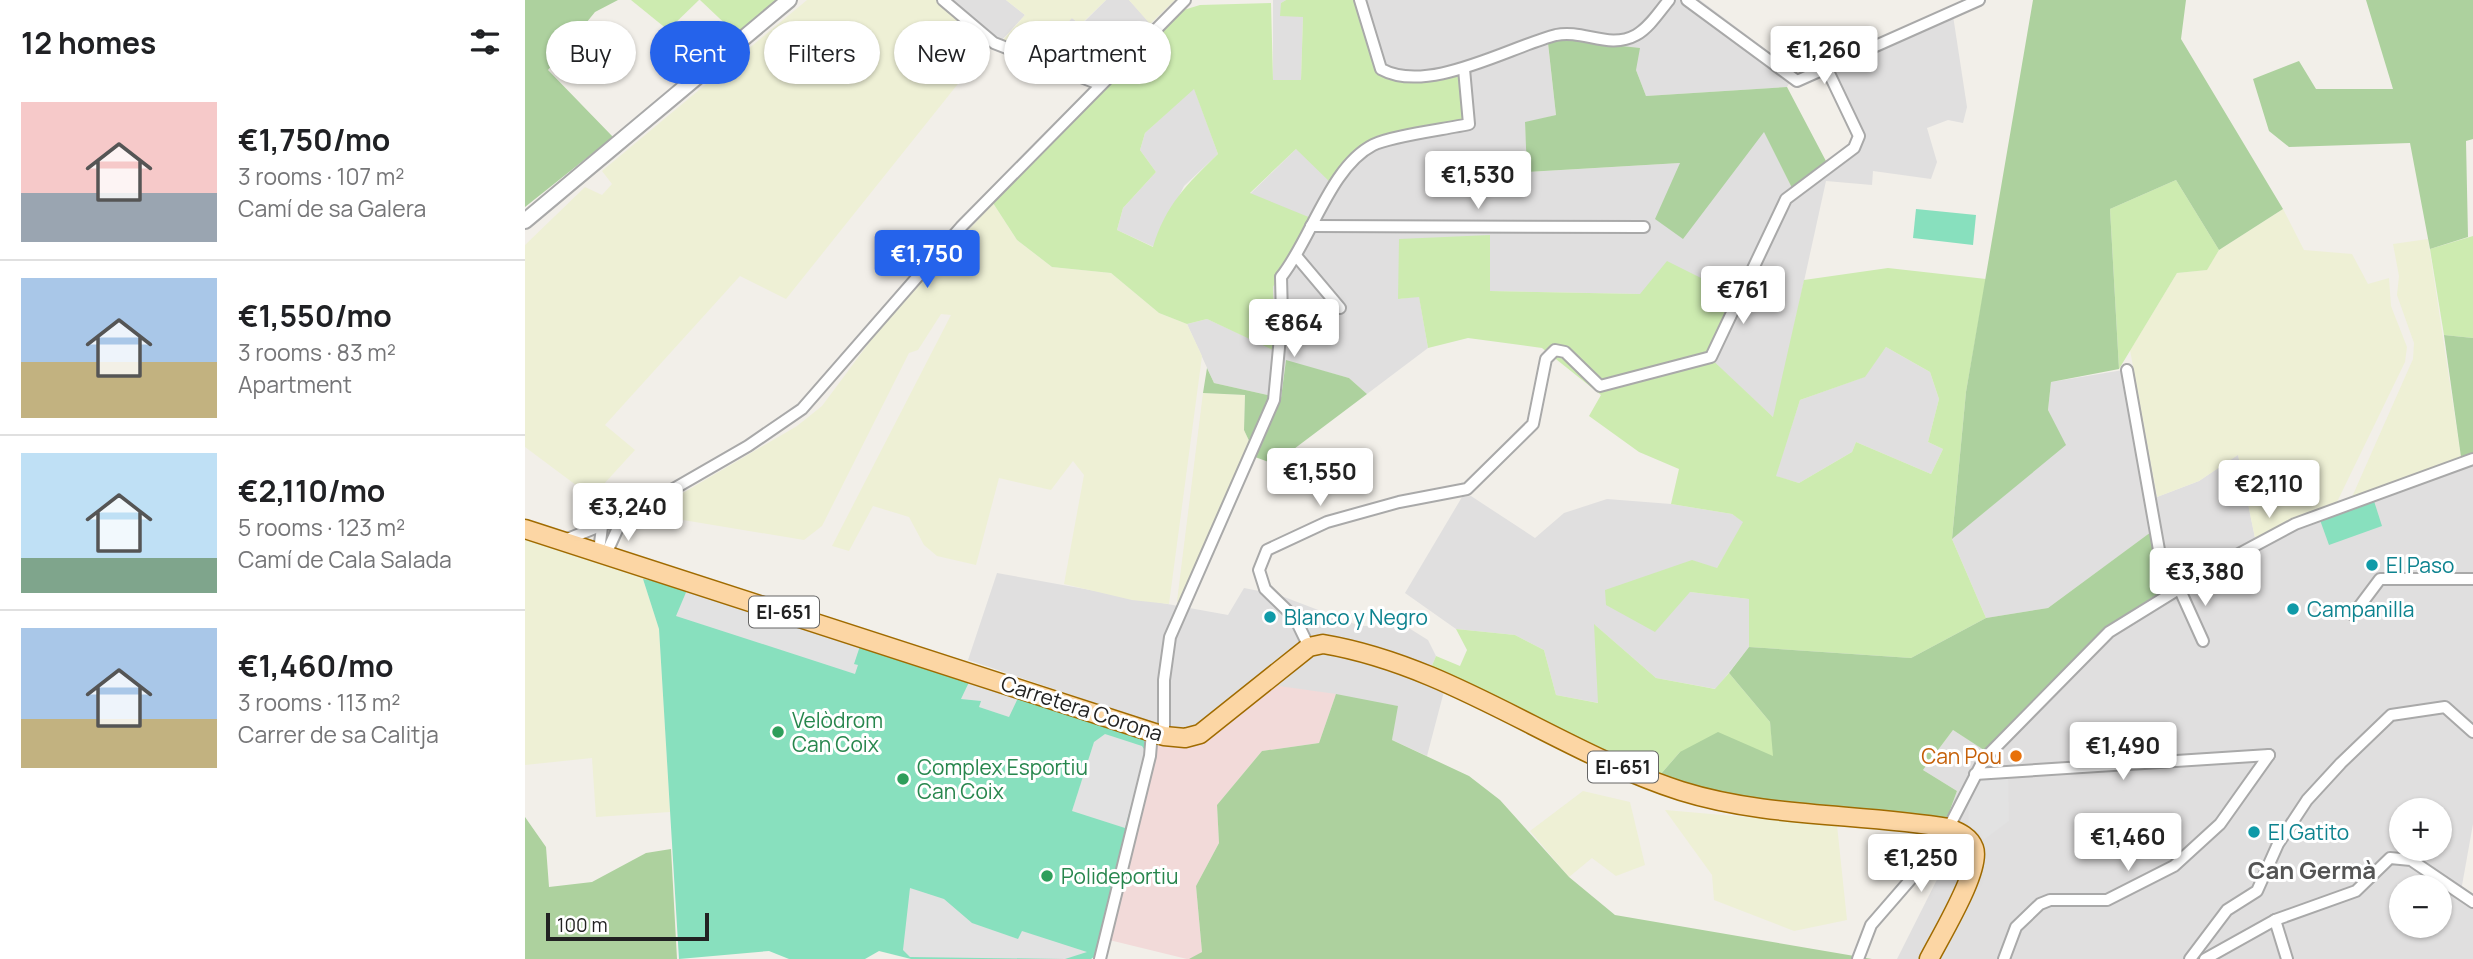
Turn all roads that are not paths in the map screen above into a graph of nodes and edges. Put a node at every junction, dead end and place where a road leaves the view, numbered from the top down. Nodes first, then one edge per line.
1 (789, 0) edge
2 (943, 0) edge
3 (1185, 0) edge
4 (1360, 0) edge
5 (1669, 0) edge
6 (1687, 0) edge
7 (1979, 0) edge
8 (1164, 21) edge
9 (1004, 47) edge
10 (1826, 68) junction
11 (1464, 69) junction
12 (1099, 84) edge
13 (525, 221) edge
14 (1311, 226) junction
15 (1644, 227) dead end
16 (1297, 257) junction
17 (1340, 308) dead end
18 (2127, 370) dead end
19 (2473, 459) edge
20 (622, 519) junction
21 (525, 521) edge
22 (602, 527) junction
23 (525, 529) edge
24 (570, 538) junction
25 (598, 551) junction
26 (2473, 579) edge
27 (2179, 588) junction
28 (2168, 595) junction
29 (2353, 615) dead end
30 (2203, 641) dead end
31 (1309, 647) junction
32 (2473, 732) edge
33 (1158, 734) junction
34 (1975, 774) junction
35 (1949, 828) junction
36 (2473, 902) edge
37 (2275, 919) junction
38 (1100, 959) edge
39 (1858, 959) edge
40 (1929, 959) edge
41 (2004, 959) edge
42 (2190, 959) edge
43 (2205, 959) edge
44 (2287, 959) edge

1 - 13 street
2 - 9 street
3 - 8 street
4 - 11 street
5 - 11 street
6 - 10 street
7 - 10 street
10 - 31 street
11 - 14 street
12 - 20 street
14 - 15 street
14 - 16 street
16 - 17 street
16 - 33 street
18 - 28 street
19 - 27 street
20 - 22 street
20 - 25 street
21 - 24 main road, Carretera Corona / EI-651
22 - 24 street
22 - 25 street
23 - 25 main road, Carretera Corona / EI-651
24 - 25 main road, Carretera Corona / EI-651
25 - 33 main road, Carretera Corona / EI-651
26 - 29 street
27 - 28 street
27 - 30 street
28 - 34 street
31 - 33 main road, Carretera Corona / EI-651
31 - 35 main road, EI-651
32 - 42 street
33 - 38 street
34 - 35 street
34 - 41 street
35 - 39 street
35 - 40 main road
36 - 37 street
37 - 43 street
37 - 44 street

